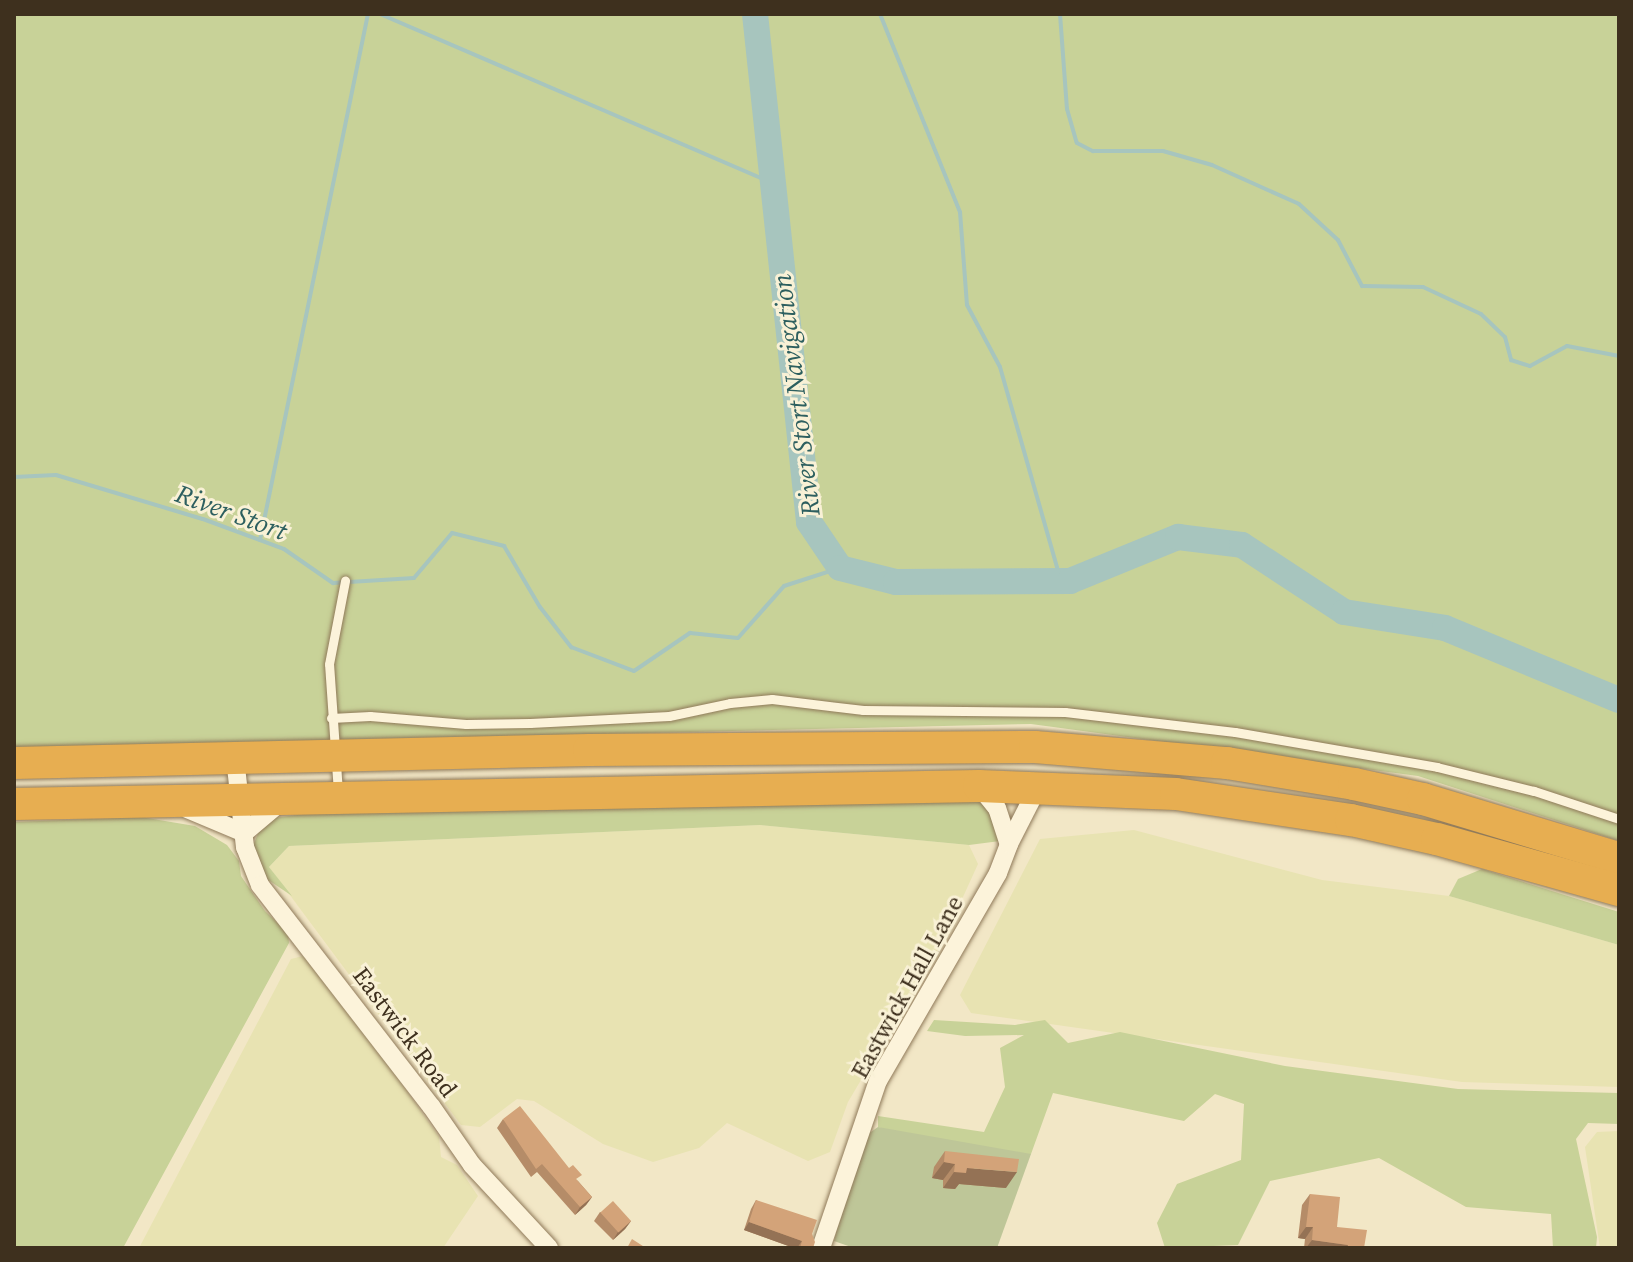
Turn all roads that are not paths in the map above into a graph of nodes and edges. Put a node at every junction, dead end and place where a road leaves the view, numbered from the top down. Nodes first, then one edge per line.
1 (345, 581) dead end
2 (331, 718) junction
3 (336, 756) junction
4 (235, 758) junction
5 (14, 763) edge
6 (979, 786) junction
7 (1038, 787) junction
8 (339, 798) junction
9 (240, 799) junction
10 (286, 799) junction
11 (160, 801) junction
12 (14, 804) edge
13 (1619, 819) edge
14 (244, 833) junction
15 (1009, 844) junction
16 (1619, 858) edge
17 (1619, 890) edge
18 (549, 1248) edge
19 (821, 1248) edge

1 - 2 lane
2 - 3 lane
2 - 13 lane
3 - 4 highway
3 - 8 lane
3 - 16 highway
4 - 5 highway
4 - 9 street, Eastwick Road
6 - 7 highway
6 - 8 highway
6 - 15 street
7 - 15 street, Eastwick Hall Lane
7 - 17 highway
8 - 10 highway
9 - 10 highway
9 - 11 highway
9 - 14 street, Eastwick Road
10 - 14 street
11 - 12 highway
11 - 14 street
14 - 18 street, Eastwick Road
15 - 19 street, Eastwick Hall Lane

